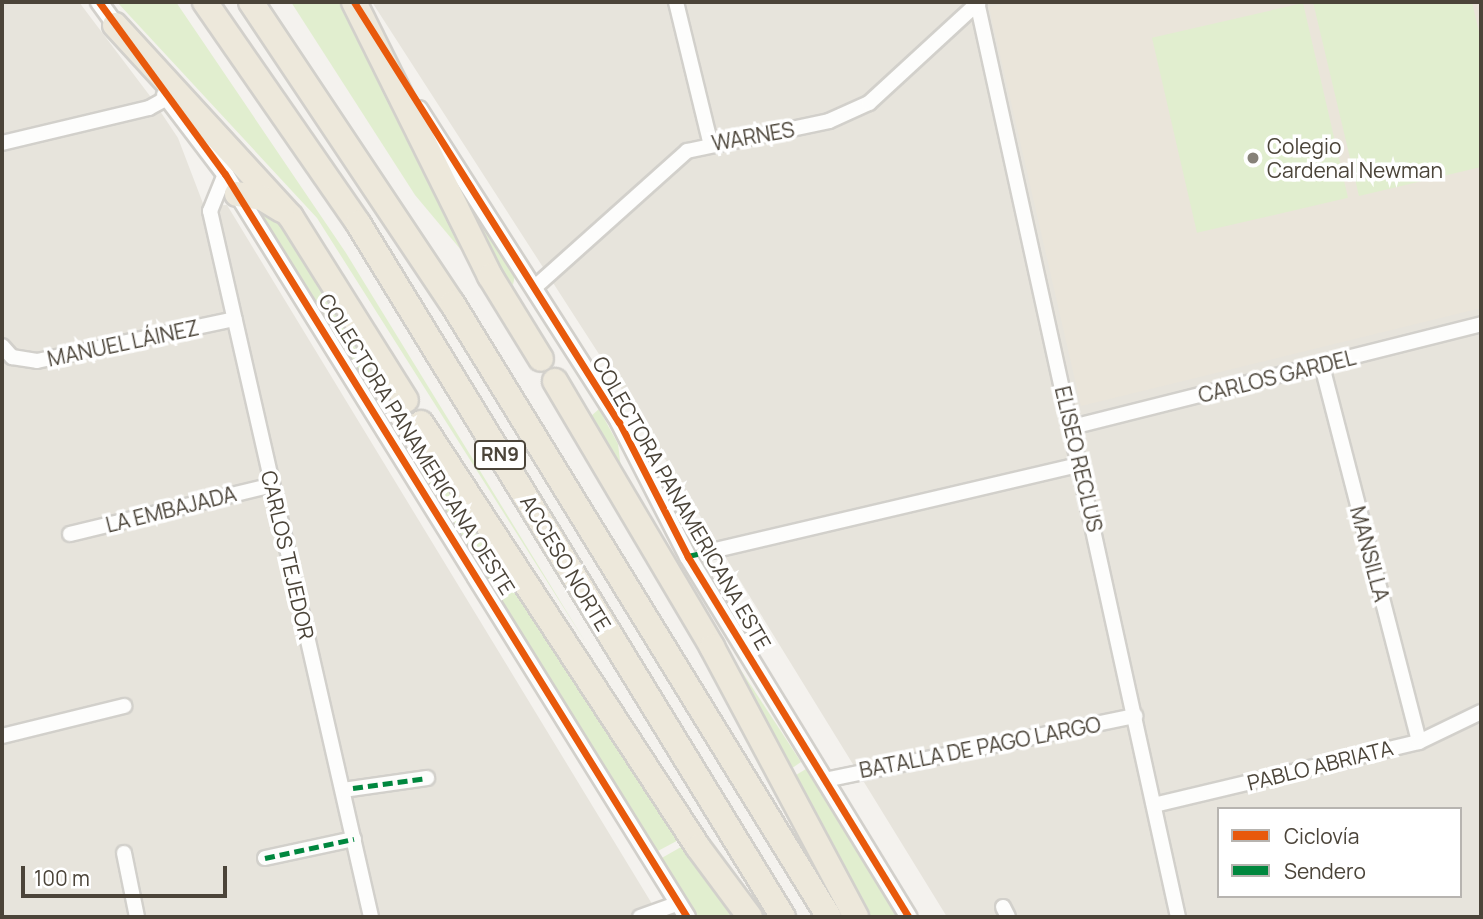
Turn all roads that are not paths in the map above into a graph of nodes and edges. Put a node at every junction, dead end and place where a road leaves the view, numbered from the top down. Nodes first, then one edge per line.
1 (99, 2) edge
2 (205, 2) edge
3 (251, 2) edge
4 (354, 2) edge
5 (676, 2) edge
6 (977, 2) edge
7 (115, 25) junction
8 (167, 98) junction
9 (710, 142) junction
10 (2, 143) edge
11 (226, 187) junction
12 (291, 217) junction
13 (536, 287) junction
14 (235, 319) junction
15 (1481, 324) edge
16 (7, 351) edge
17 (541, 359) dead end
18 (1322, 366) junction
19 (555, 381) dead end
20 (406, 400) dead end
21 (421, 423) dead end
22 (1072, 427) junction
23 (1081, 464) junction
24 (272, 485) junction
25 (70, 534) dead end
26 (708, 552) dead end
27 (124, 706) dead end
28 (1481, 712) edge
29 (1135, 716) junction
30 (2, 736) edge
31 (1419, 742) junction
32 (427, 778) dead end
33 (825, 780) junction
34 (343, 790) junction
35 (1154, 805) junction
36 (354, 839) junction
37 (124, 853) dead end
38 (265, 858) dead end
39 (683, 910) edge
40 (137, 917) edge
41 (371, 917) edge
42 (640, 917) edge
43 (750, 917) edge
44 (783, 917) edge
45 (829, 917) edge
46 (856, 917) edge
47 (909, 917) edge
48 (1178, 917) edge

1 - 7 street, COLECTORA PANAMERICANA OESTE
2 - 44 highway, ACCESO NORTE / RN9
3 - 45 highway, ACCESO NORTE / RN9
4 - 13 street, COLECTORA PANAMERICANA ESTE
4 - 17 highway
5 - 9 street
6 - 9 street, WARNES
6 - 22 street, ELISEO RECLUS
7 - 8 street, COLECTORA PANAMERICANA OESTE
7 - 12 highway
8 - 10 street
8 - 11 street, COLECTORA PANAMERICANA OESTE
9 - 13 street, WARNES
11 - 12 highway
11 - 14 street, CARLOS TEJEDOR
11 - 39 street, COLECTORA PANAMERICANA OESTE
12 - 20 highway
13 - 33 street, COLECTORA PANAMERICANA ESTE
14 - 16 street, MANUEL LÁINEZ
14 - 24 street, CARLOS TEJEDOR
15 - 18 street, CARLOS GARDEL
18 - 22 street, CARLOS GARDEL
18 - 31 street, MANSILLA
19 - 46 highway
21 - 43 highway
22 - 23 street, ELISEO RECLUS
23 - 26 street
23 - 29 street, ELISEO RECLUS
24 - 25 street, LA EMBAJADA
24 - 34 street, CARLOS TEJEDOR
27 - 30 street
28 - 31 street, PABLO ABRIATA
29 - 33 street, BATALLA DE PAGO LARGO
29 - 35 street, ELISEO RECLUS
31 - 35 street, PABLO ABRIATA
32 - 34 street
33 - 47 street, COLECTORA PANAMERICANA ESTE
34 - 36 street, CARLOS TEJEDOR
35 - 48 street, ELISEO RECLUS
36 - 38 street
36 - 41 street, CARLOS TEJEDOR
37 - 40 street
39 - 42 street

